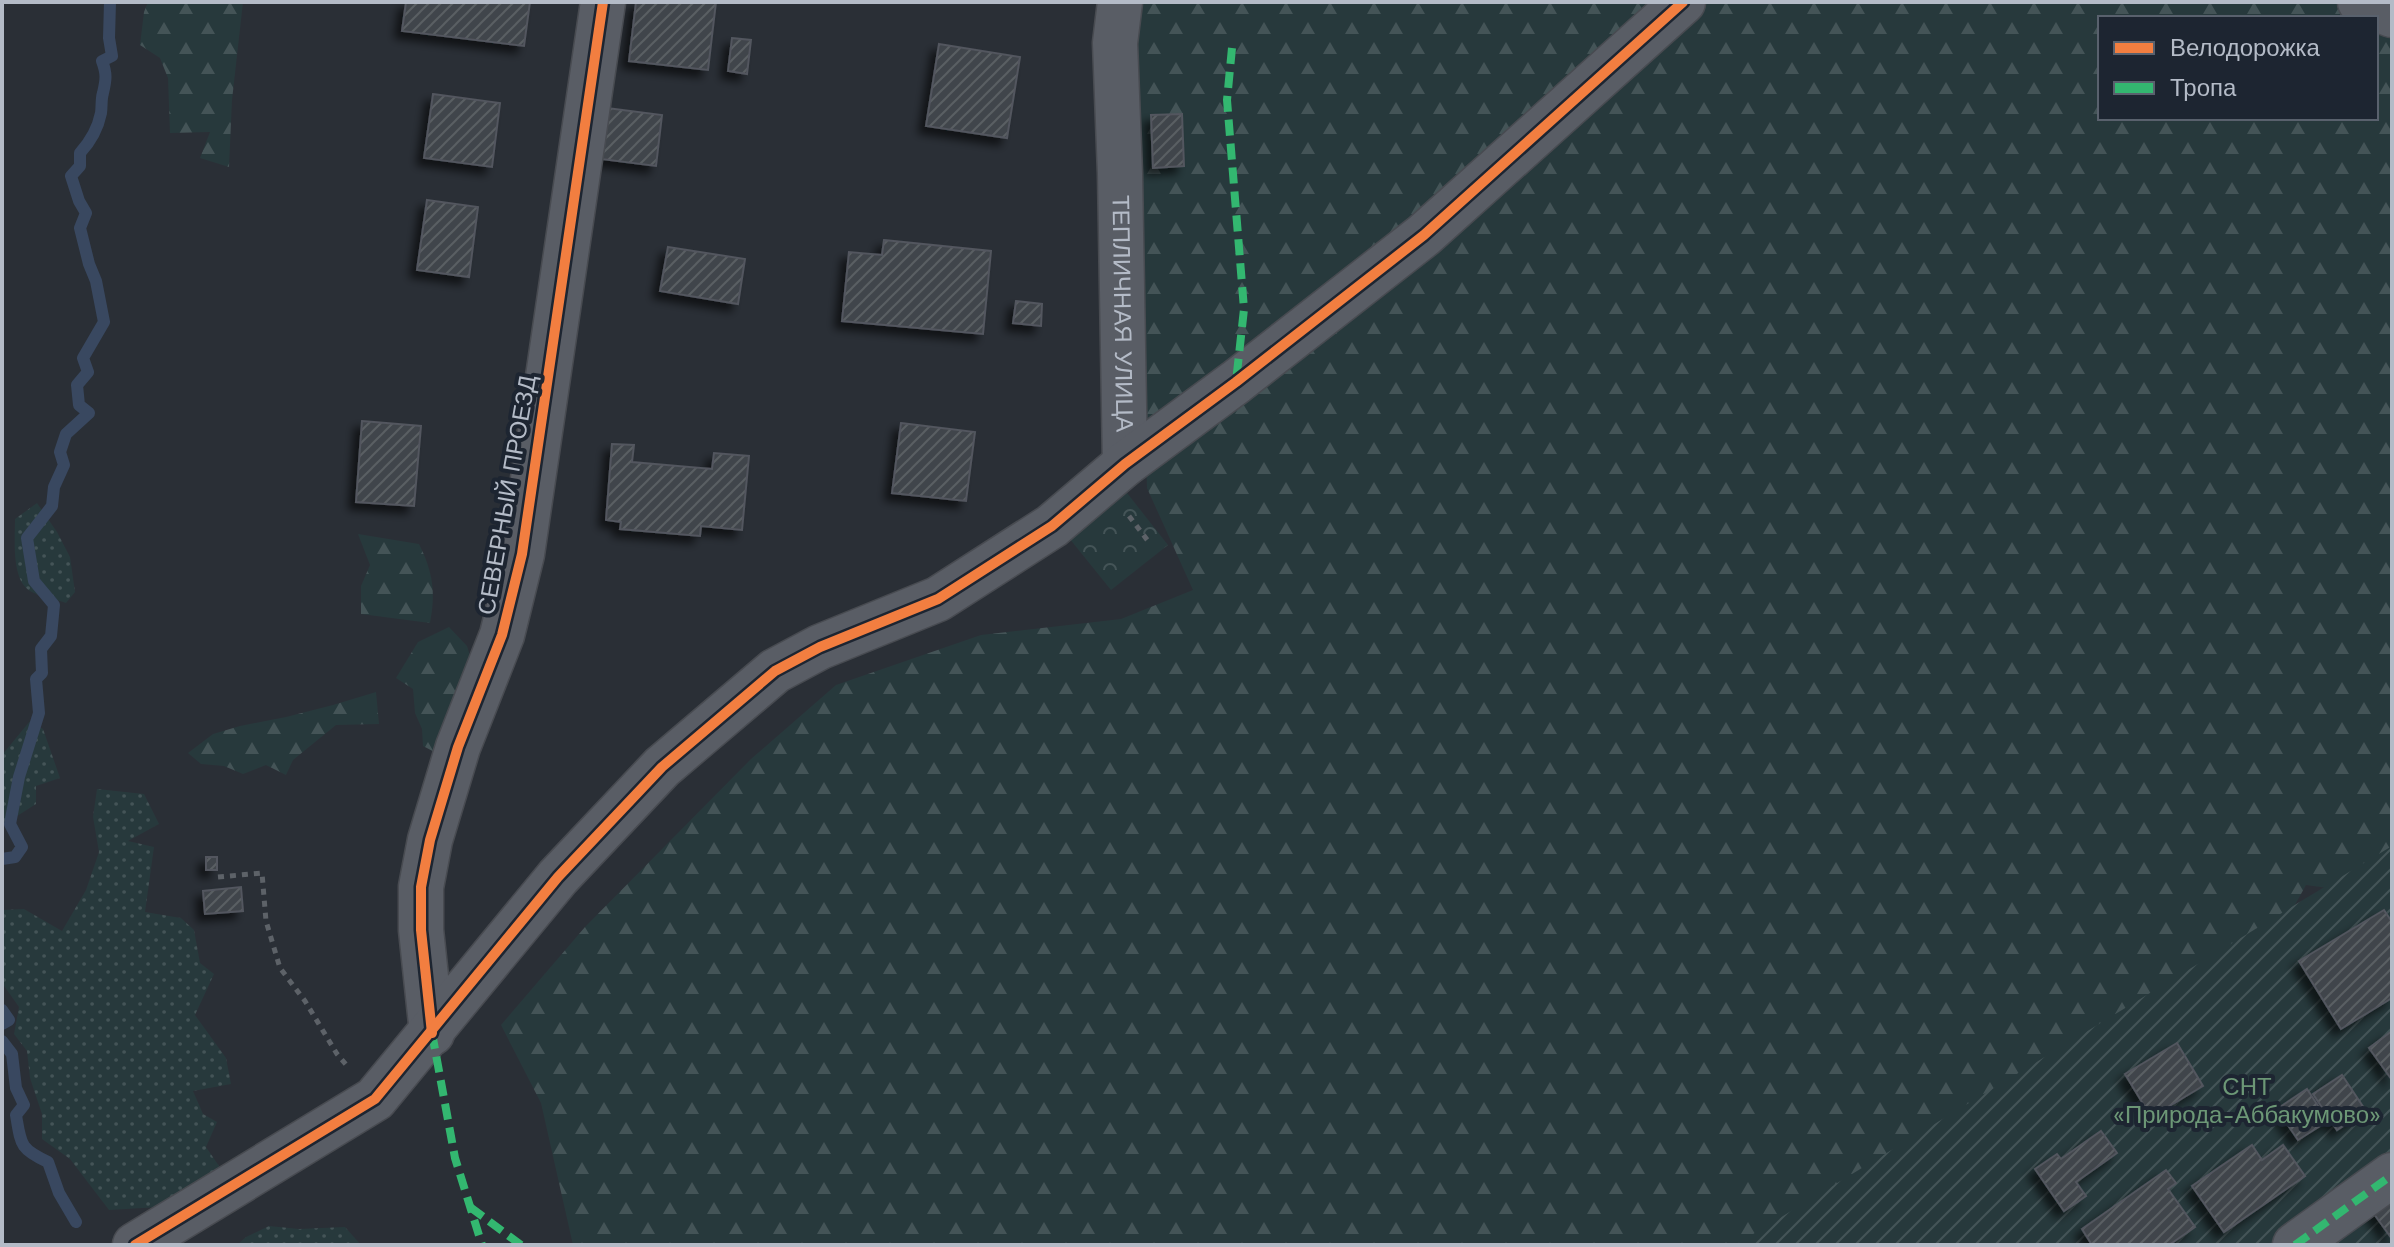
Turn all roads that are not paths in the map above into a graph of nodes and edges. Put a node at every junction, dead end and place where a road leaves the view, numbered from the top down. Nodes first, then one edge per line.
1 (603, 2) edge
2 (1120, 2) edge
3 (1683, 2) edge
4 (2360, 2) edge
5 (2392, 15) edge
6 (1125, 464) junction
7 (432, 1033) junction
8 (2392, 1175) edge
9 (135, 1245) edge
10 (2295, 1245) edge

1 - 7 street, СЕВЕРНЫЙ ПРОЕЗД
2 - 6 street, ТЕПЛИЧНАЯ УЛИЦА
3 - 6 street
4 - 5 street
6 - 7 street, ТЕПЛИЧНАЯ УЛИЦА
7 - 9 street, ТЕПЛИЧНАЯ УЛИЦА
8 - 10 street

